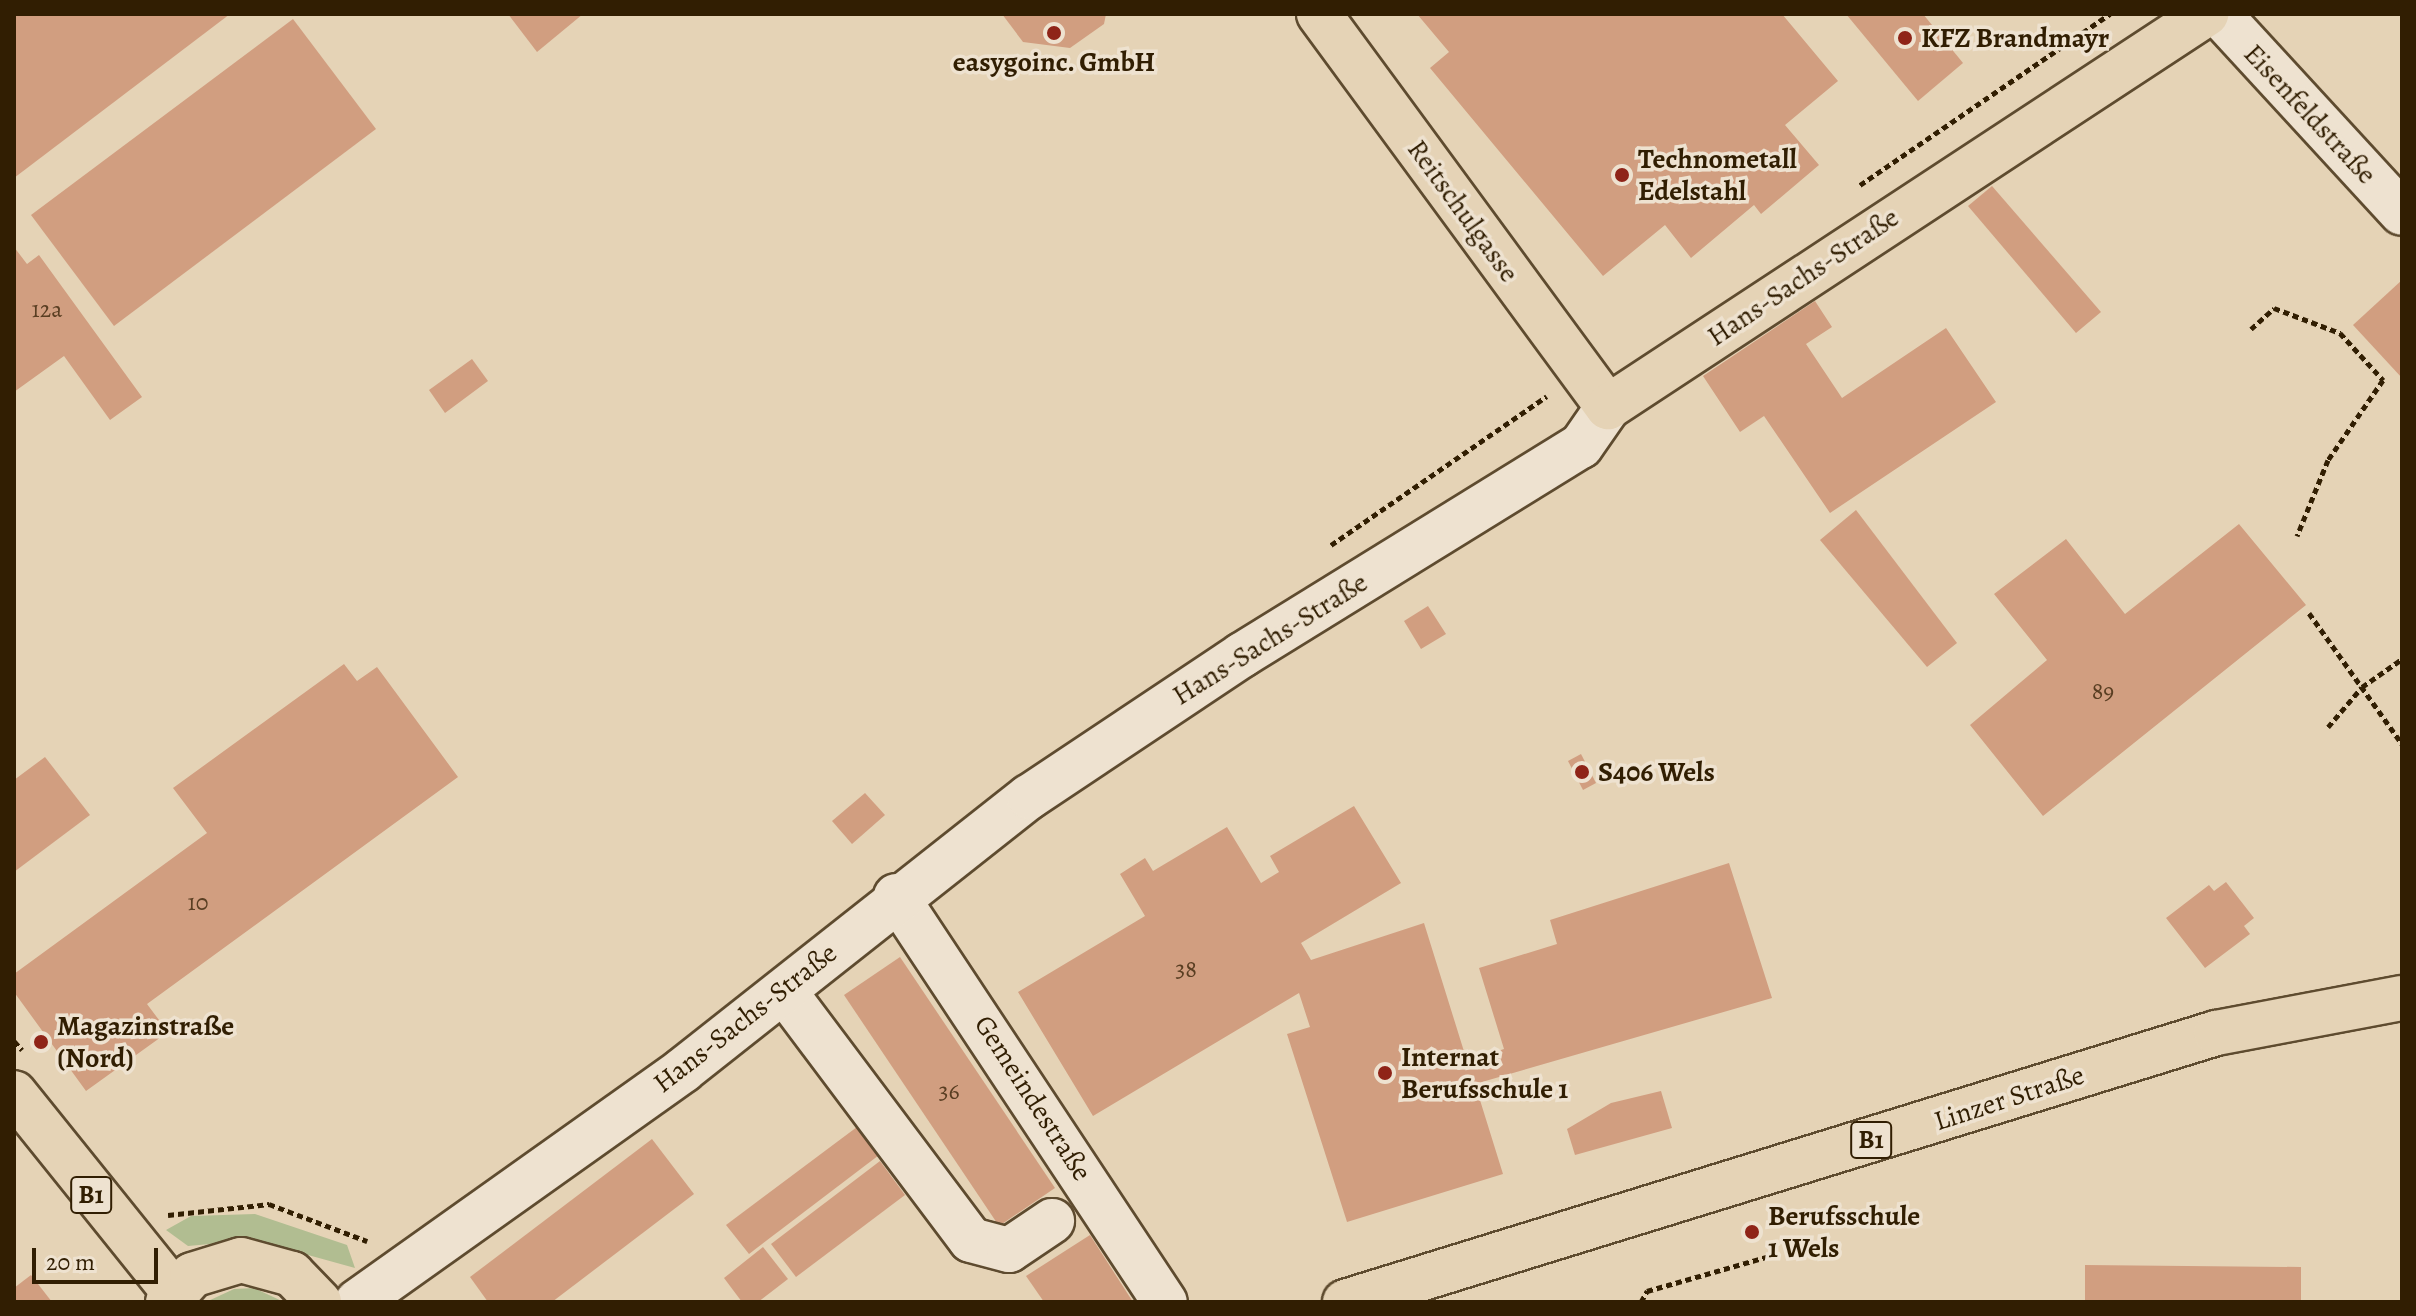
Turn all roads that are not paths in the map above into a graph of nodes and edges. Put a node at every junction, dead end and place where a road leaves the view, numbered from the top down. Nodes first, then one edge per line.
1 (1319, 14) edge
2 (2206, 14) edge
3 (2219, 14) edge
4 (2402, 213) edge
5 (1608, 407) junction
6 (896, 896) junction
7 (784, 991) junction
8 (2402, 998) edge
9 (14, 1093) edge
10 (1052, 1221) dead end
11 (171, 1297) edge
12 (319, 1302) edge
13 (357, 1302) edge
14 (1165, 1302) edge
15 (1345, 1302) edge

1 - 5 main road, Reitschulgasse
2 - 5 main road, Hans-Sachs-Straße
3 - 4 street, Eisenfeldstraße
5 - 6 street, Hans-Sachs-Straße
6 - 7 street, Hans-Sachs-Straße
6 - 14 street, Gemeindestraße
7 - 10 street
7 - 13 street, Hans-Sachs-Straße
8 - 15 main road, Linzer Straße / B1
9 - 11 main road, B1
11 - 12 main road, B1

